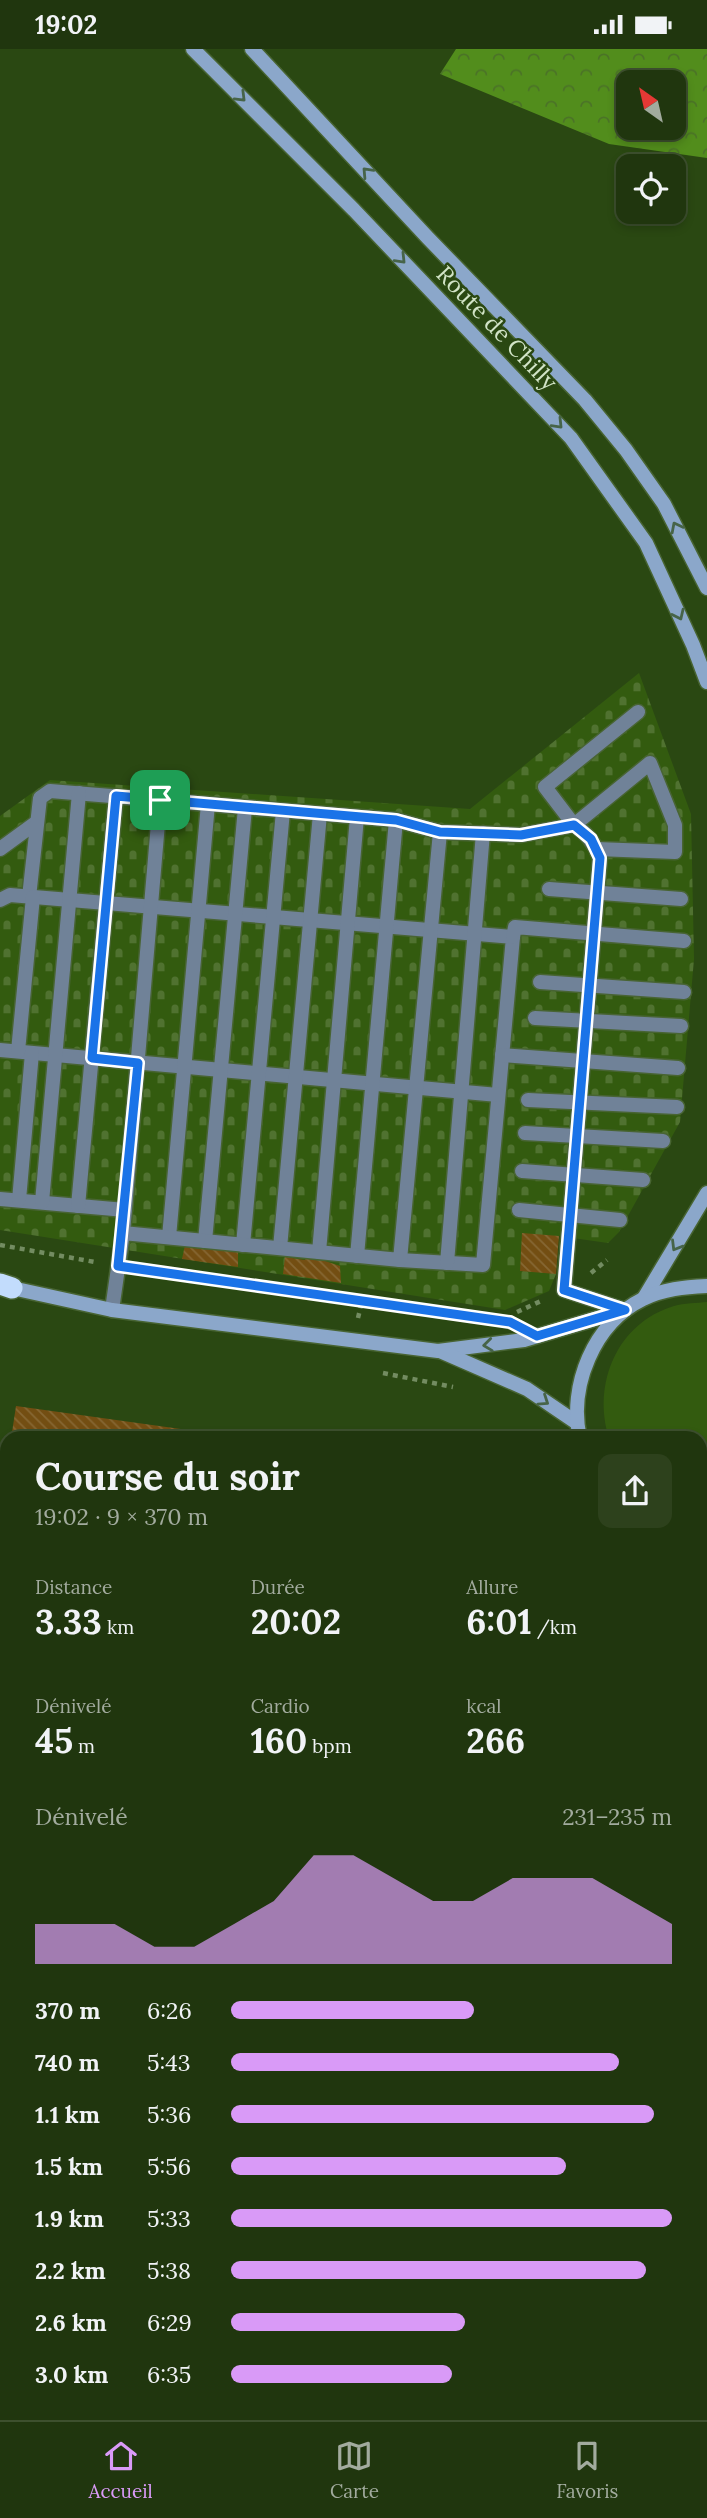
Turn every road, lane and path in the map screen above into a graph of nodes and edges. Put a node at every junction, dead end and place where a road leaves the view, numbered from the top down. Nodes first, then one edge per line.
1 (193, 49) edge
2 (251, 49) edge
3 (707, 588) edge
4 (707, 682) edge
5 (638, 712) dead end
6 (79, 793) junction
7 (116, 796) junction
8 (160, 800) junction
9 (208, 804) junction
10 (245, 807) junction
11 (283, 811) junction
12 (320, 814) junction
13 (357, 817) junction
14 (396, 820) junction
15 (37, 821) junction
16 (574, 825) junction
17 (440, 832) junction
18 (483, 833) junction
19 (0, 849) edge
20 (597, 849) junction
21 (549, 888) dead end
22 (597, 892) junction
23 (31, 897) junction
24 (69, 899) junction
25 (681, 899) dead end
26 (0, 900) edge
27 (106, 902) junction
28 (151, 906) junction
29 (198, 910) junction
30 (235, 913) junction
31 (273, 917) junction
32 (310, 920) junction
33 (348, 923) junction
34 (387, 926) junction
35 (431, 930) junction
36 (475, 934) junction
37 (593, 934) junction
38 (513, 937) junction
39 (684, 941) dead end
40 (540, 982) dead end
41 (589, 985) junction
42 (684, 992) dead end
43 (535, 1018) dead end
44 (586, 1020) junction
45 (681, 1025) dead end
46 (0, 1050) edge
47 (25, 1052) junction
48 (55, 1055) junction
49 (502, 1055) junction
50 (92, 1058) junction
51 (582, 1062) junction
52 (138, 1063) junction
53 (184, 1066) junction
54 (678, 1068) dead end
55 (221, 1070) junction
56 (259, 1073) junction
57 (296, 1077) junction
58 (334, 1080) junction
59 (372, 1084) junction
60 (416, 1088) junction
61 (461, 1092) junction
62 (498, 1095) junction
63 (528, 1100) dead end
64 (579, 1103) junction
65 (677, 1107) dead end
66 (525, 1133) dead end
67 (576, 1136) junction
68 (663, 1141) dead end
69 (522, 1171) dead end
70 (573, 1175) junction
71 (643, 1180) dead end
72 (707, 1193) edge
73 (0, 1199) edge
74 (19, 1200) junction
75 (42, 1202) junction
76 (78, 1206) junction
77 (124, 1210) junction
78 (519, 1210) dead end
79 (569, 1215) junction
80 (621, 1220) dead end
81 (123, 1233) junction
82 (169, 1237) junction
83 (205, 1241) junction
84 (0, 1245) edge
85 (243, 1245) junction
86 (280, 1248) junction
87 (318, 1252) junction
88 (357, 1256) junction
89 (400, 1260) junction
90 (447, 1263) junction
91 (118, 1266) junction
92 (707, 1286) edge
93 (4, 1287) edge
94 (644, 1299) junction
95 (111, 1310) junction
96 (625, 1310) junction
97 (482, 1320) dead end
98 (438, 1351) junction
99 (577, 1423) junction
100 (578, 1431) edge

1 -> 4 main road, Route de Chilly
3 -> 2 main road, Route de Chilly
5 - 16 street
6 - 7 street
6 - 15 street
6 - 24 street
7 - 8 street
7 - 27 street
8 - 9 street
8 - 28 street
9 - 10 street
9 - 29 street
10 - 11 street
10 - 30 street
11 - 12 street
11 - 31 street
12 - 13 street
12 - 32 street
13 - 14 street
13 - 33 street
14 - 17 street
14 - 34 street
15 - 19 street
15 - 23 street
16 - 18 street
16 - 20 street
16 - 20 street
17 - 18 street
17 - 35 street
18 - 36 street
20 - 22 street
21 - 22 street
22 - 25 street
22 - 37 street
23 - 24 street
23 - 26 street
23 - 47 street
24 - 27 street
24 - 48 street
27 - 28 street
27 - 50 street
28 - 29 street
28 - 52 street
29 - 30 street
29 - 53 street
30 - 31 street
30 - 55 street
31 - 32 street
31 - 56 street
32 - 33 street
32 - 57 street
33 - 34 street
33 - 58 street
34 - 35 street
34 - 59 street
35 - 36 street
35 - 60 street
36 - 38 street
36 - 61 street
37 - 38 street
37 - 39 street
37 - 41 street
38 - 49 street
40 - 41 street
41 - 42 street
41 - 44 street
43 - 44 street
44 - 45 street
44 - 51 street
46 - 47 street
47 - 48 street
47 - 74 street
48 - 50 street
48 - 75 street
49 - 51 street
49 - 62 street
50 - 52 street
50 - 76 street
51 - 54 street
51 - 64 street
52 - 53 street
52 - 77 street
53 - 55 street
53 - 82 street
55 - 56 street
55 - 83 street
56 - 57 street
56 - 85 street
57 - 58 street
57 - 86 street
58 - 59 street
58 - 87 street
59 - 60 street
59 - 88 street
60 - 61 street
60 - 89 street
61 - 62 street
61 - 90 street
62 - 90 street
63 - 64 street
64 - 65 street
64 - 67 street
66 - 67 street
67 - 68 street
67 - 70 street
69 - 70 street
70 - 71 street
70 - 79 street
72 -> 94 main road
73 - 74 street
74 - 75 street
75 - 76 street
76 - 77 street
77 - 81 street
78 - 79 street
79 - 80 street
79 - 96 street
81 - 82 street
81 - 91 street
82 - 83 street
83 - 85 street
84 - 91 path
85 - 86 street
86 - 87 street
87 - 88 street
88 - 89 street
89 - 90 street
91 - 95 street
91 - 97 path
92 - 94 main road
93 - 95 main road
94 - 96 main road
95 - 98 main road
96 -> 98 main road
96 - 99 main road
98 -> 99 main road
99 - 100 main road

